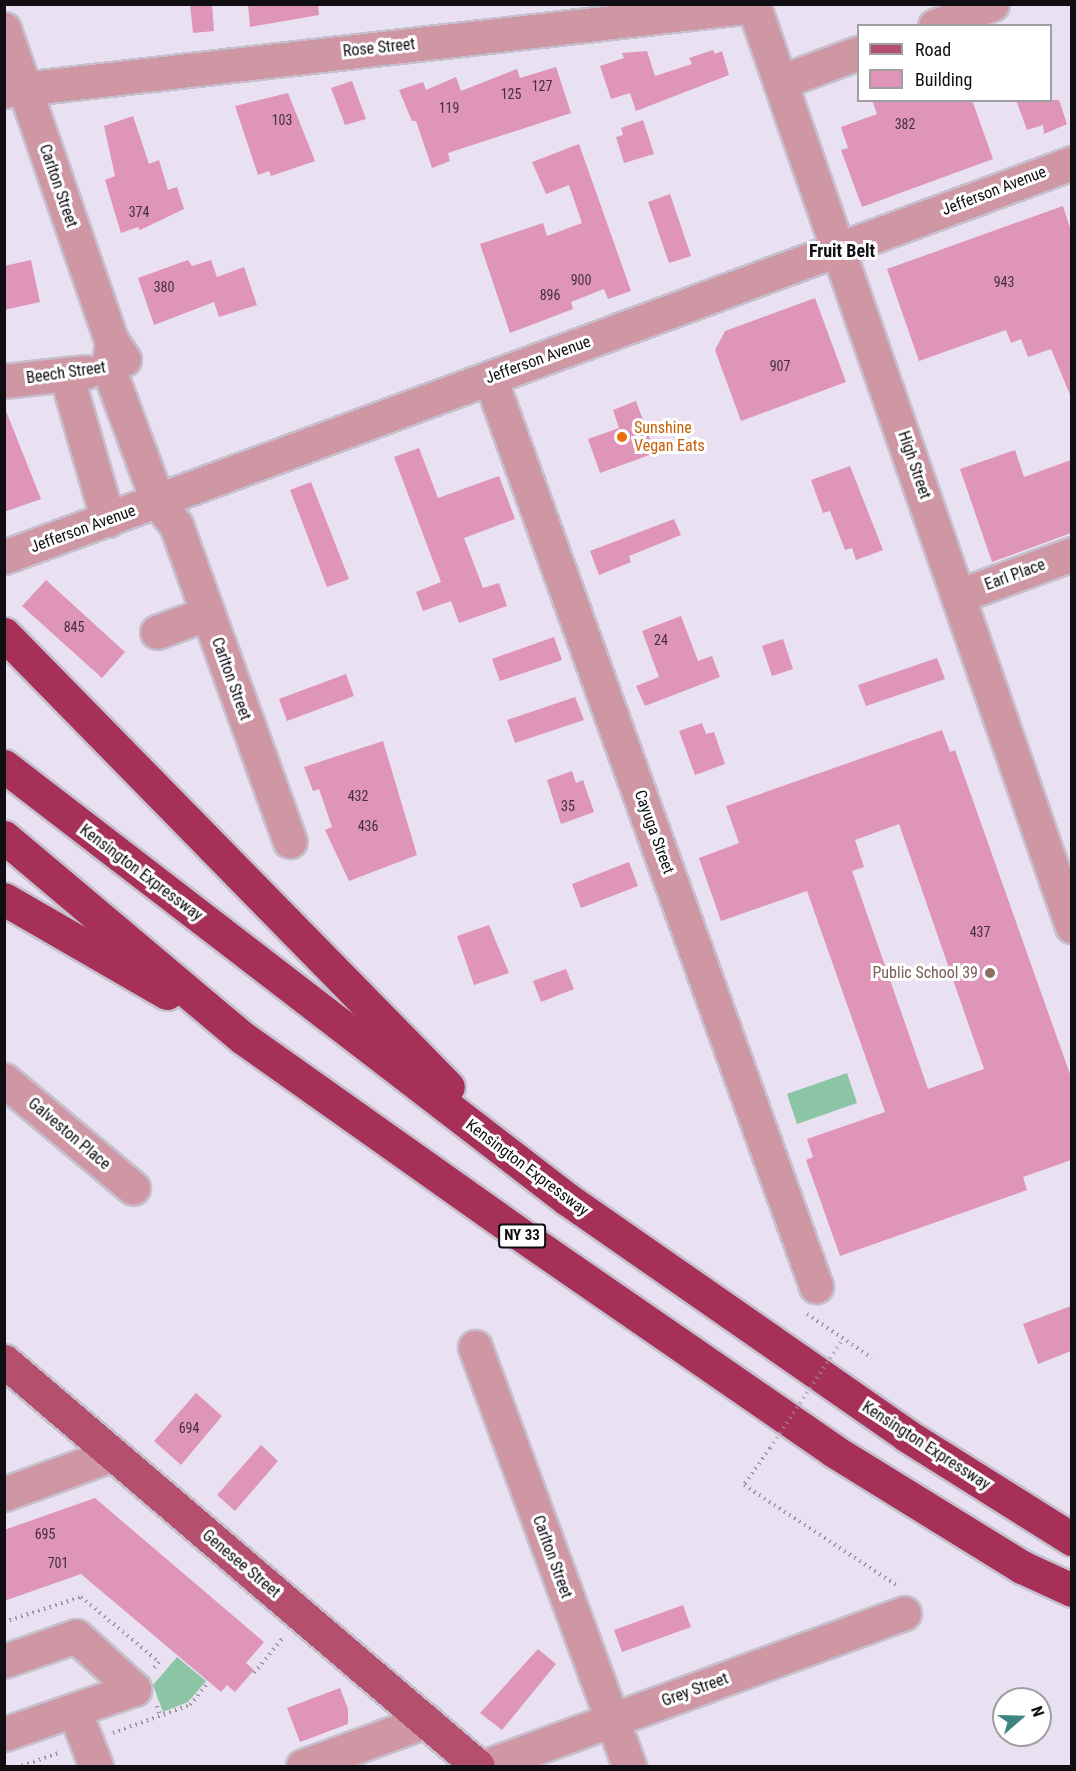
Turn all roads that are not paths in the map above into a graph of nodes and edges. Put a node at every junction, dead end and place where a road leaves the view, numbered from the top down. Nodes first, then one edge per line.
1 (992, 4) edge
2 (753, 5) edge
3 (939, 24) edge
4 (4, 29) edge
5 (857, 53) edge
6 (780, 82) junction
7 (15, 89) edge
8 (1071, 163) edge
9 (839, 250) junction
10 (116, 357) junction
11 (66, 374) junction
12 (490, 378) junction
13 (4, 381) edge
14 (169, 506) junction
15 (108, 520) junction
16 (1071, 554) edge
17 (4, 557) edge
18 (958, 596) junction
19 (208, 613) junction
20 (157, 632) dead end
21 (4, 634) edge
22 (4, 766) edge
23 (4, 837) edge
24 (290, 841) dead end
25 (4, 899) edge
26 (1071, 926) edge
27 (243, 1038) junction
28 (4, 1080) edge
29 (133, 1188) dead end
30 (567, 1199) junction
31 (808, 1298) road end
32 (475, 1347) dead end
33 (4, 1361) edge
34 (111, 1455) junction
35 (4, 1494) edge
36 (1071, 1539) edge
37 (1071, 1590) edge
38 (906, 1602) road end
39 (4, 1660) edge
40 (74, 1710) junction
41 (612, 1720) junction
42 (426, 1721) junction
43 (4, 1734) edge
44 (83, 1758) edge
45 (303, 1767) edge
46 (478, 1767) edge
47 (486, 1767) edge
48 (629, 1767) edge

1 - 3 street
2 - 6 street, High Street
2 - 7 street, Rose Street
4 - 7 street, Carlton Street
5 - 6 street
6 - 9 street, High Street
7 - 10 street, Carlton Street
8 - 9 street, Jefferson Avenue
9 - 12 street, Jefferson Avenue
9 - 18 street, High Street
10 - 11 street, Beech Street
10 - 14 street, Carlton Street
11 - 13 street, Beech Street
11 - 15 street
12 - 14 street, Jefferson Avenue
12 - 31 street, Cayuga Street
14 - 15 street, Jefferson Avenue
14 - 19 street, Carlton Street
15 - 17 street, Jefferson Avenue
16 - 18 street, Earl Place
18 - 26 street, High Street
19 - 20 street
19 - 24 street, Carlton Street
21 - 30 highway
22 - 30 highway, Kensington Expressway
23 - 27 highway, NY 33
25 - 27 highway
27 - 37 highway, NY 33
28 - 29 street, Galveston Place
30 - 36 highway, Kensington Expressway
32 - 41 street, Carlton Street
33 - 34 main road, Genesee Street
34 - 35 street
34 - 42 main road, Genesee Street
38 - 41 street, Grey Street
39 - 40 street
40 - 43 street
40 - 44 street
41 - 47 street, Grey Street
41 - 48 street, Carlton Street
42 - 45 street
42 - 46 main road, Genesee Street

